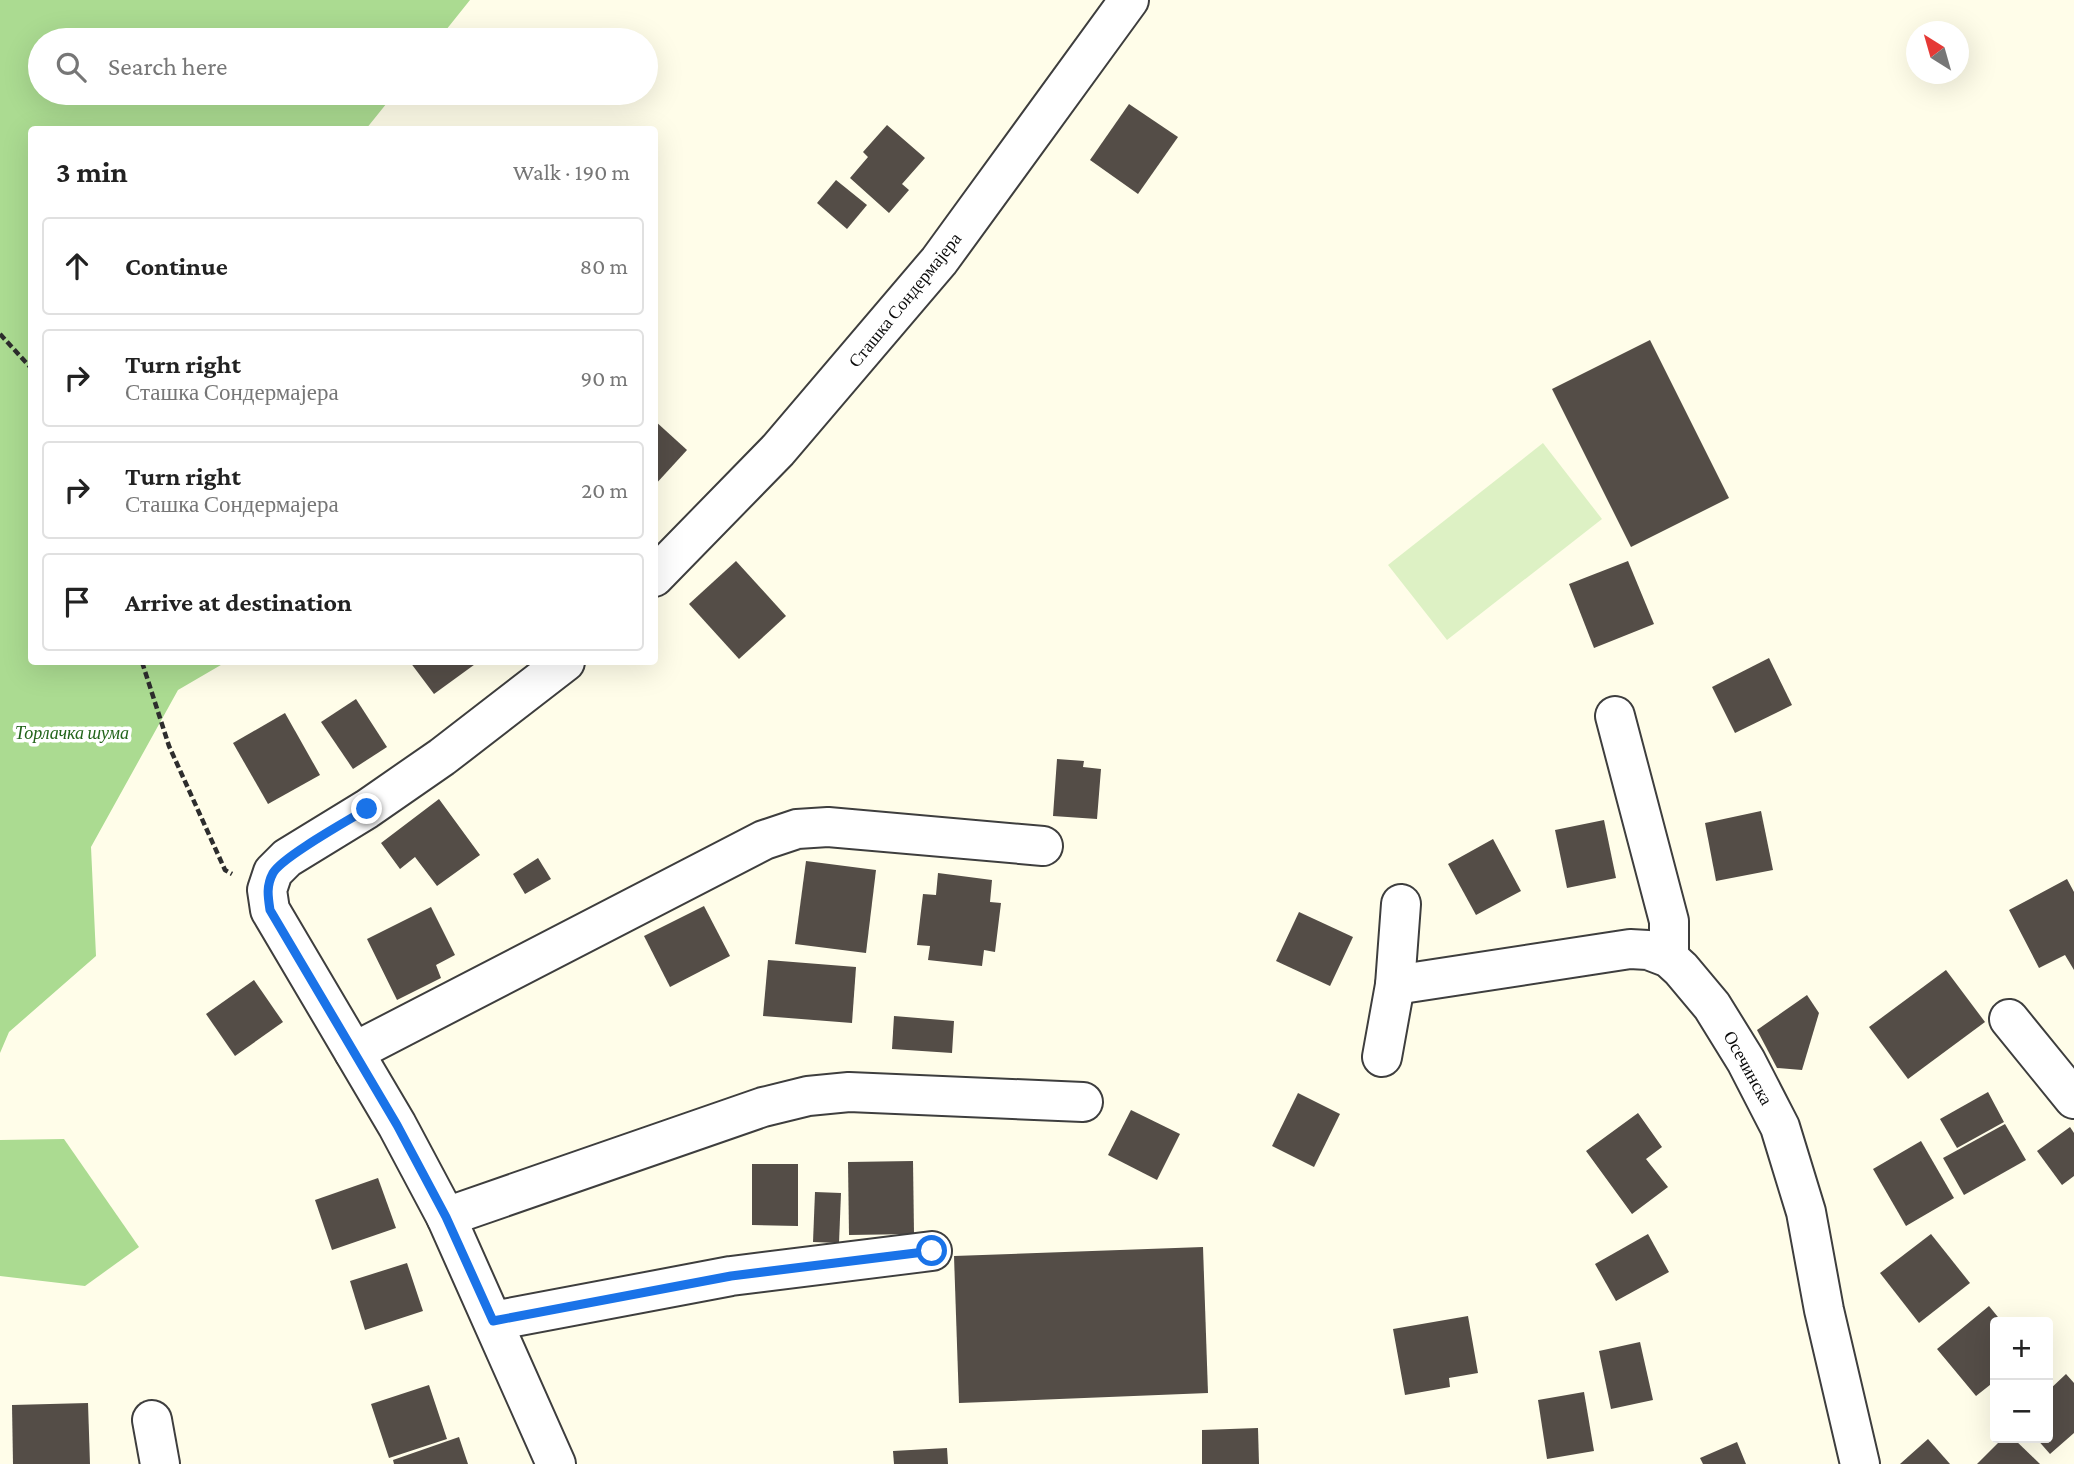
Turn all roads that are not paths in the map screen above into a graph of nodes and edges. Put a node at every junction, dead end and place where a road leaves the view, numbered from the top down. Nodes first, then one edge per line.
1 (1129, 0) edge
2 (658, 573) edge
3 (561, 665) edge
4 (1615, 716) dead end
5 (1043, 846) dead end
6 (1401, 904) dead end
7 (1669, 958) junction
8 (1395, 985) junction
9 (2009, 1019) dead end
10 (354, 1052) junction
11 (1382, 1057) dead end
12 (2074, 1099) edge
13 (1083, 1102) dead end
14 (446, 1217) junction
15 (932, 1251) dead end
16 (493, 1321) junction
17 (152, 1420) dead end
18 (160, 1464) edge
19 (556, 1464) edge
20 (1860, 1464) edge

1 - 2 street, Сташка Сондермајера
3 - 10 street
4 - 7 street
5 - 10 street
6 - 8 street
7 - 8 street
7 - 20 street, Осечинска
8 - 11 street
9 - 12 street
10 - 14 street
13 - 14 street
14 - 16 street
15 - 16 street
16 - 19 street
17 - 18 street

